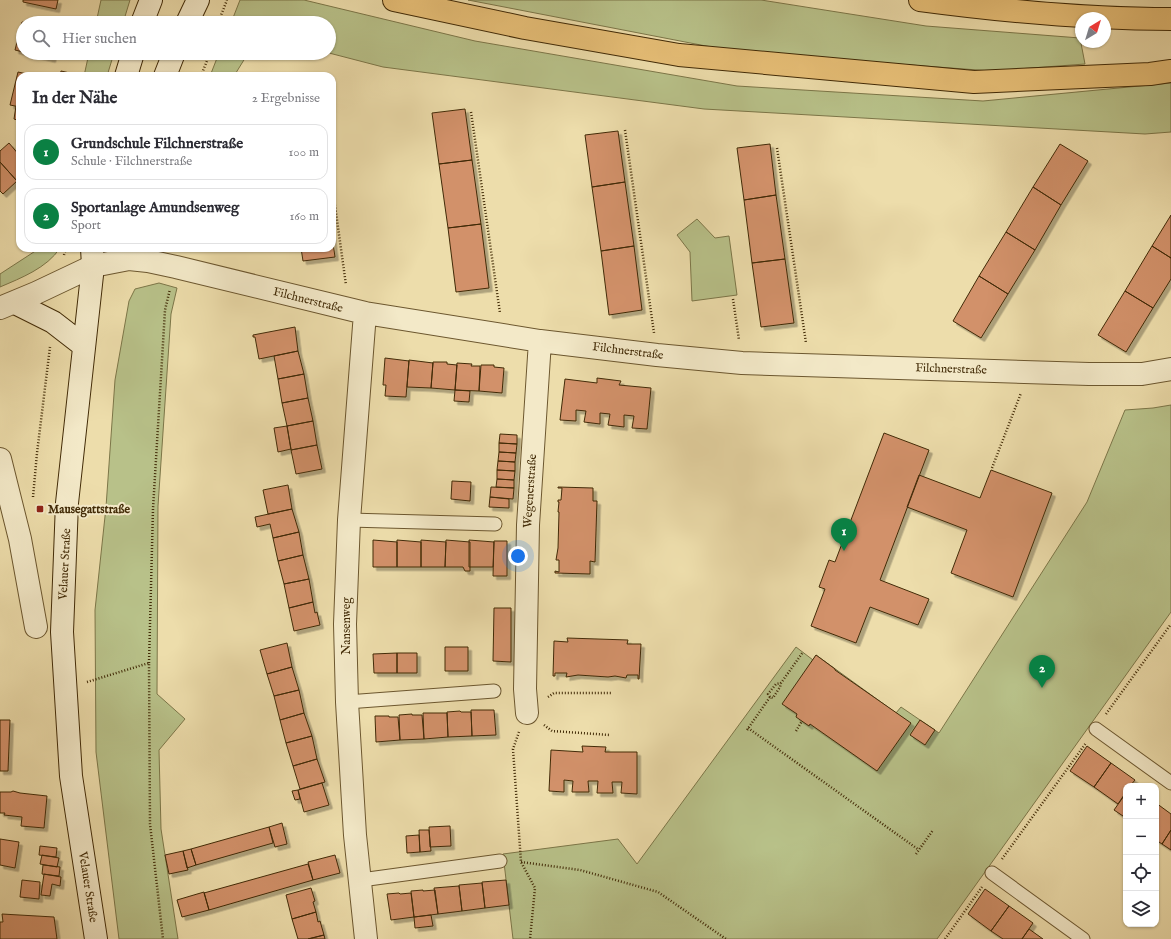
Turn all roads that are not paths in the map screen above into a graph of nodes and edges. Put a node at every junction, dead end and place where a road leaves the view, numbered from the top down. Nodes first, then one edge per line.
1 (151, 0) edge
2 (198, 0) edge
3 (394, 0) edge
4 (920, 0) edge
5 (145, 16) edge
6 (190, 16) edge
7 (1171, 18) edge
8 (131, 60) edge
9 (171, 60) edge
10 (1171, 71) edge
11 (127, 72) edge
12 (167, 72) edge
13 (95, 254) edge
14 (8, 306) edge
15 (357, 312) junction
16 (540, 341) junction
17 (84, 346) junction
18 (1171, 369) edge
19 (0, 459) edge
20 (349, 520) junction
21 (495, 524) dead end
22 (36, 627) dead end
23 (494, 691) dead end
24 (347, 702) junction
25 (527, 713) road end
26 (1096, 729) road end
27 (1171, 783) edge
28 (500, 861) road end
29 (992, 874) road end
30 (361, 880) junction
31 (96, 939) edge
32 (366, 939) edge
33 (1083, 939) edge

1 - 5 street
2 - 6 street
3 - 10 highway
4 - 7 highway
8 - 11 street
9 - 12 street
13 - 14 street
13 - 15 street, Filchnerstraße
13 - 17 street, Velauer Straße
14 - 17 street
15 - 16 street, Filchnerstraße
15 - 20 street, Nansenweg
16 - 18 street, Filchnerstraße
16 - 25 street, Wegenerstraße
17 - 31 street, Velauer Straße
19 - 22 street
20 - 21 lane
20 - 24 street, Nansenweg
23 - 24 lane
24 - 30 street, Nansenweg
26 - 27 lane
28 - 30 lane
29 - 33 lane
30 - 32 street, Nansenweg

